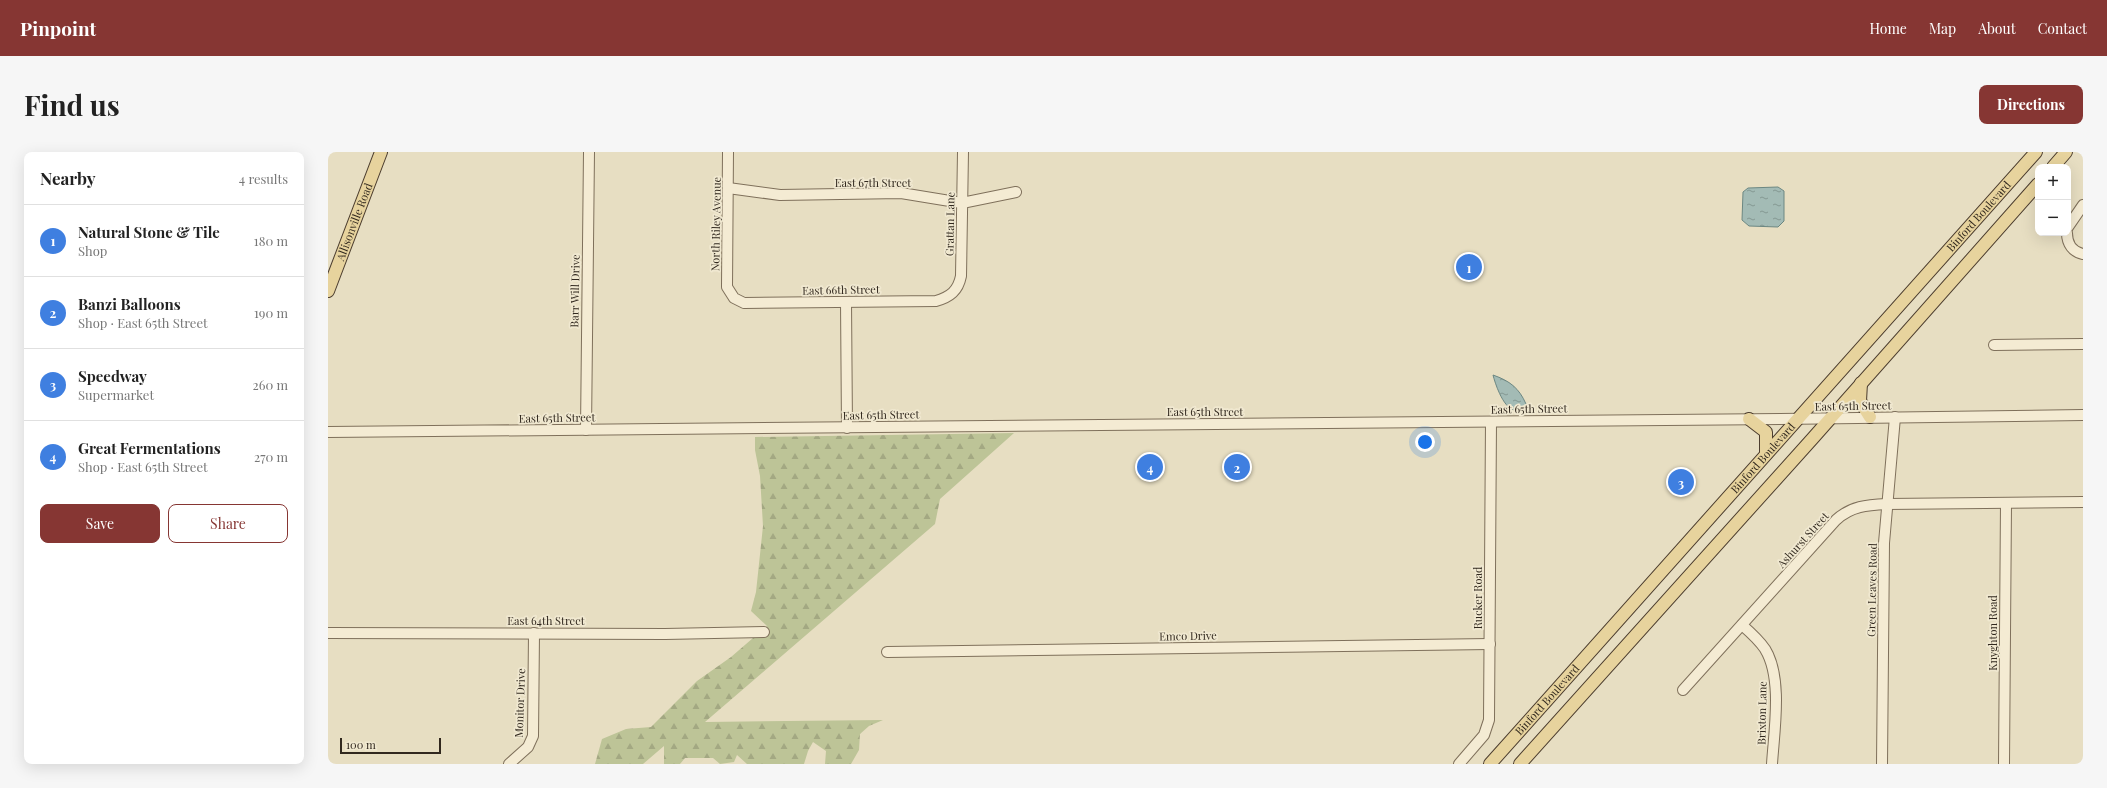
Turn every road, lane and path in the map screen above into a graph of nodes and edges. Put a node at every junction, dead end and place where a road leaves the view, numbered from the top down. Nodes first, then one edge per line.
1 (381, 152) edge
2 (588, 152) edge
3 (728, 152) edge
4 (963, 152) edge
5 (2036, 152) edge
6 (2066, 152) edge
7 (2056, 164) edge
8 (2035, 187) edge
9 (728, 188) junction
10 (1016, 192) dead end
11 (962, 203) junction
12 (2083, 205) edge
13 (2071, 223) edge
14 (2067, 236) edge
15 (2079, 253) edge
16 (328, 291) edge
17 (953, 294) joint
18 (731, 295) joint
19 (846, 302) junction
20 (2083, 344) edge
21 (1994, 345) dead end
22 (1860, 383) junction
23 (2083, 414) edge
24 (1870, 417) junction
25 (1895, 417) junction
26 (1830, 418) junction
27 (1749, 419) junction
28 (1798, 419) junction
29 (1491, 422) junction
30 (847, 428) junction
31 (586, 430) junction
32 (328, 432) edge
33 (1766, 454) junction
34 (2083, 502) edge
35 (2006, 503) junction
36 (1887, 504) junction
37 (1742, 625) junction
38 (764, 632) dead end
39 (328, 633) edge
40 (534, 633) junction
41 (1490, 644) junction
42 (887, 652) dead end
43 (1683, 690) dead end
44 (509, 764) edge
45 (1459, 764) edge
46 (1490, 764) edge
47 (1520, 764) edge
48 (1772, 764) edge
49 (1882, 764) edge
50 (2004, 764) edge

1 - 16 main road, Allisonville Road
2 - 31 street, Barr Will Drive
3 - 9 street, North Riley Avenue
4 - 11 street, Grattan Lane
5 - 28 main road, Binford Boulevard
6 - 7 main road
8 - 22 main road, Binford Boulevard
9 - 11 street, East 67th Street
9 - 18 street, North Riley Avenue
10 - 11 street, East 67th Street
11 - 17 street, Grattan Lane
12 - 13 street
14 - 15 street
17 - 19 street, East 66th Street
18 - 19 street, East 66th Street
19 - 30 street
20 - 21 street
22 - 24 main road
22 - 26 main road, Binford Boulevard
23 - 25 street, East 65th Street
24 - 25 street, East 65th Street
24 - 26 street, East 65th Street
25 - 36 street, Green Leaves Road
26 - 28 street, East 65th Street
26 - 47 main road, Binford Boulevard
27 - 28 street, East 65th Street
27 - 29 street, East 65th Street
27 - 33 main road
28 - 33 main road, Binford Boulevard
29 - 30 street, East 65th Street
29 - 41 street, Rucker Road
30 - 31 street, East 65th Street
31 - 32 street, East 65th Street
33 - 46 main road, Binford Boulevard
34 - 35 street, Ashurst Street
35 - 36 street, Ashurst Street
35 - 50 street, Knyghton Road
36 - 37 street, Ashurst Street
36 - 49 street, Green Leaves Road
37 - 43 street, Ashurst Street
37 - 48 street, Brixton Lane
38 - 40 street, East 64th Street
39 - 40 street, East 64th Street
40 - 44 street, Monitor Drive
41 - 42 street, Emco Drive
41 - 45 street, Rucker Road

